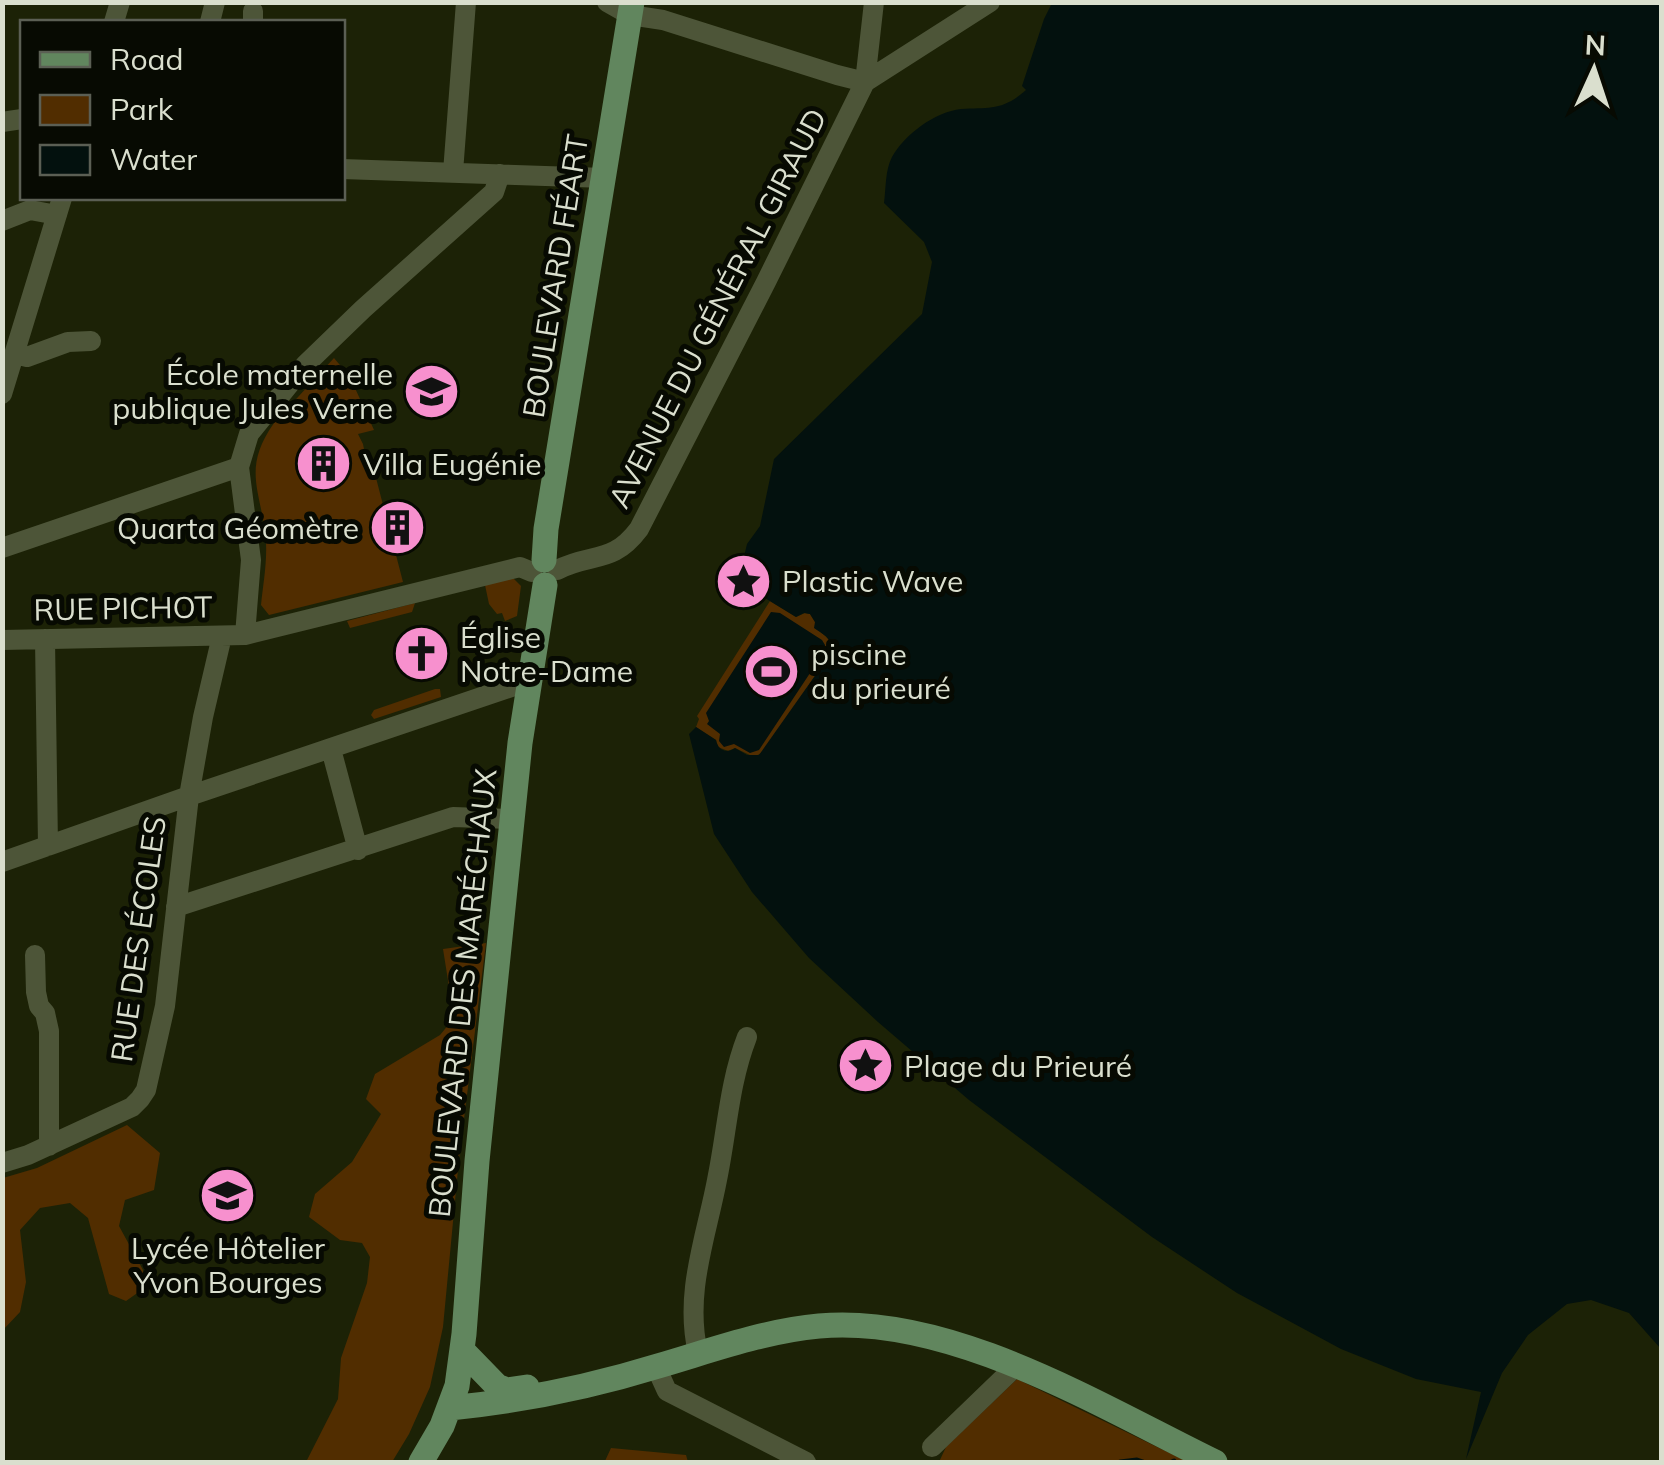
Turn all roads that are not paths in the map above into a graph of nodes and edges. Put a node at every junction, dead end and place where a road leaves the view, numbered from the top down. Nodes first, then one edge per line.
1 (466, 2) edge
2 (607, 2) edge
3 (874, 2) edge
4 (990, 2) edge
5 (631, 9) edge
6 (865, 82) junction
7 (345, 169) edge
8 (452, 172) junction
9 (500, 174) junction
10 (605, 178) junction
11 (60, 206) edge
12 (2, 221) edge
13 (91, 340) dead end
14 (15, 354) junction
15 (2, 394) edge
16 (239, 467) junction
17 (2, 548) edge
18 (613, 554) joint
19 (544, 576) junction
20 (245, 634) junction
21 (222, 636) junction
22 (44, 639) junction
23 (2, 640) edge
24 (529, 681) junction
25 (331, 749) junction
26 (189, 796) junction
27 (513, 818) junction
28 (48, 846) junction
29 (358, 850) junction
30 (2, 862) edge
31 (176, 907) junction
32 (36, 955) dead end
33 (746, 1037) dead end
34 (49, 1146) junction
35 (2, 1162) edge
36 (462, 1350) junction
37 (698, 1353) junction
38 (1016, 1365) junction
39 (656, 1367) junction
40 (606, 1380) junction
41 (450, 1408) junction
42 (932, 1446) dead end
43 (774, 1454) edge
44 (422, 1462) edge
45 (806, 1462) edge
46 (1215, 1462) edge

1 - 8 street
2 - 5 street
3 - 6 street
4 - 6 street
5 - 6 street
5 - 10 main road, BOULEVARD FÉART
6 - 18 street, AVENUE DU GÉNÉRAL GIRAUD
7 - 8 street
8 - 9 street
9 - 10 street
9 - 16 street
10 - 19 main road, BOULEVARD FÉART
11 - 12 street
11 - 14 street
13 - 14 street
14 - 15 street
16 - 17 street
16 - 20 street
18 - 19 street, RUE PICHOT
19 - 20 street, RUE PICHOT
19 - 24 main road, BOULEVARD DES MARÉCHAUX
20 - 21 street, RUE PICHOT
21 - 22 street, RUE PICHOT
21 - 26 street, RUE DES ÉCOLES
22 - 23 street, RUE PICHOT
22 - 28 street
24 - 25 street
24 - 27 main road, BOULEVARD DES MARÉCHAUX
25 - 26 street
25 - 29 street
26 - 28 street
26 - 31 street, RUE DES ÉCOLES
27 - 29 street
27 - 36 main road, BOULEVARD DES MARÉCHAUX
28 - 30 street
29 - 31 street
31 - 34 street, RUE DES ÉCOLES
32 - 34 street
33 - 37 street
34 - 35 street, RUE DES ÉCOLES
36 - 40 main road
36 - 41 main road, BOULEVARD DES MARÉCHAUX
37 - 38 main road
37 - 39 main road
38 - 42 street
38 - 46 main road
39 - 40 main road
39 - 43 street
40 - 41 main road
41 - 44 main road, BOULEVARD DES MARÉCHAUX
43 - 45 street

